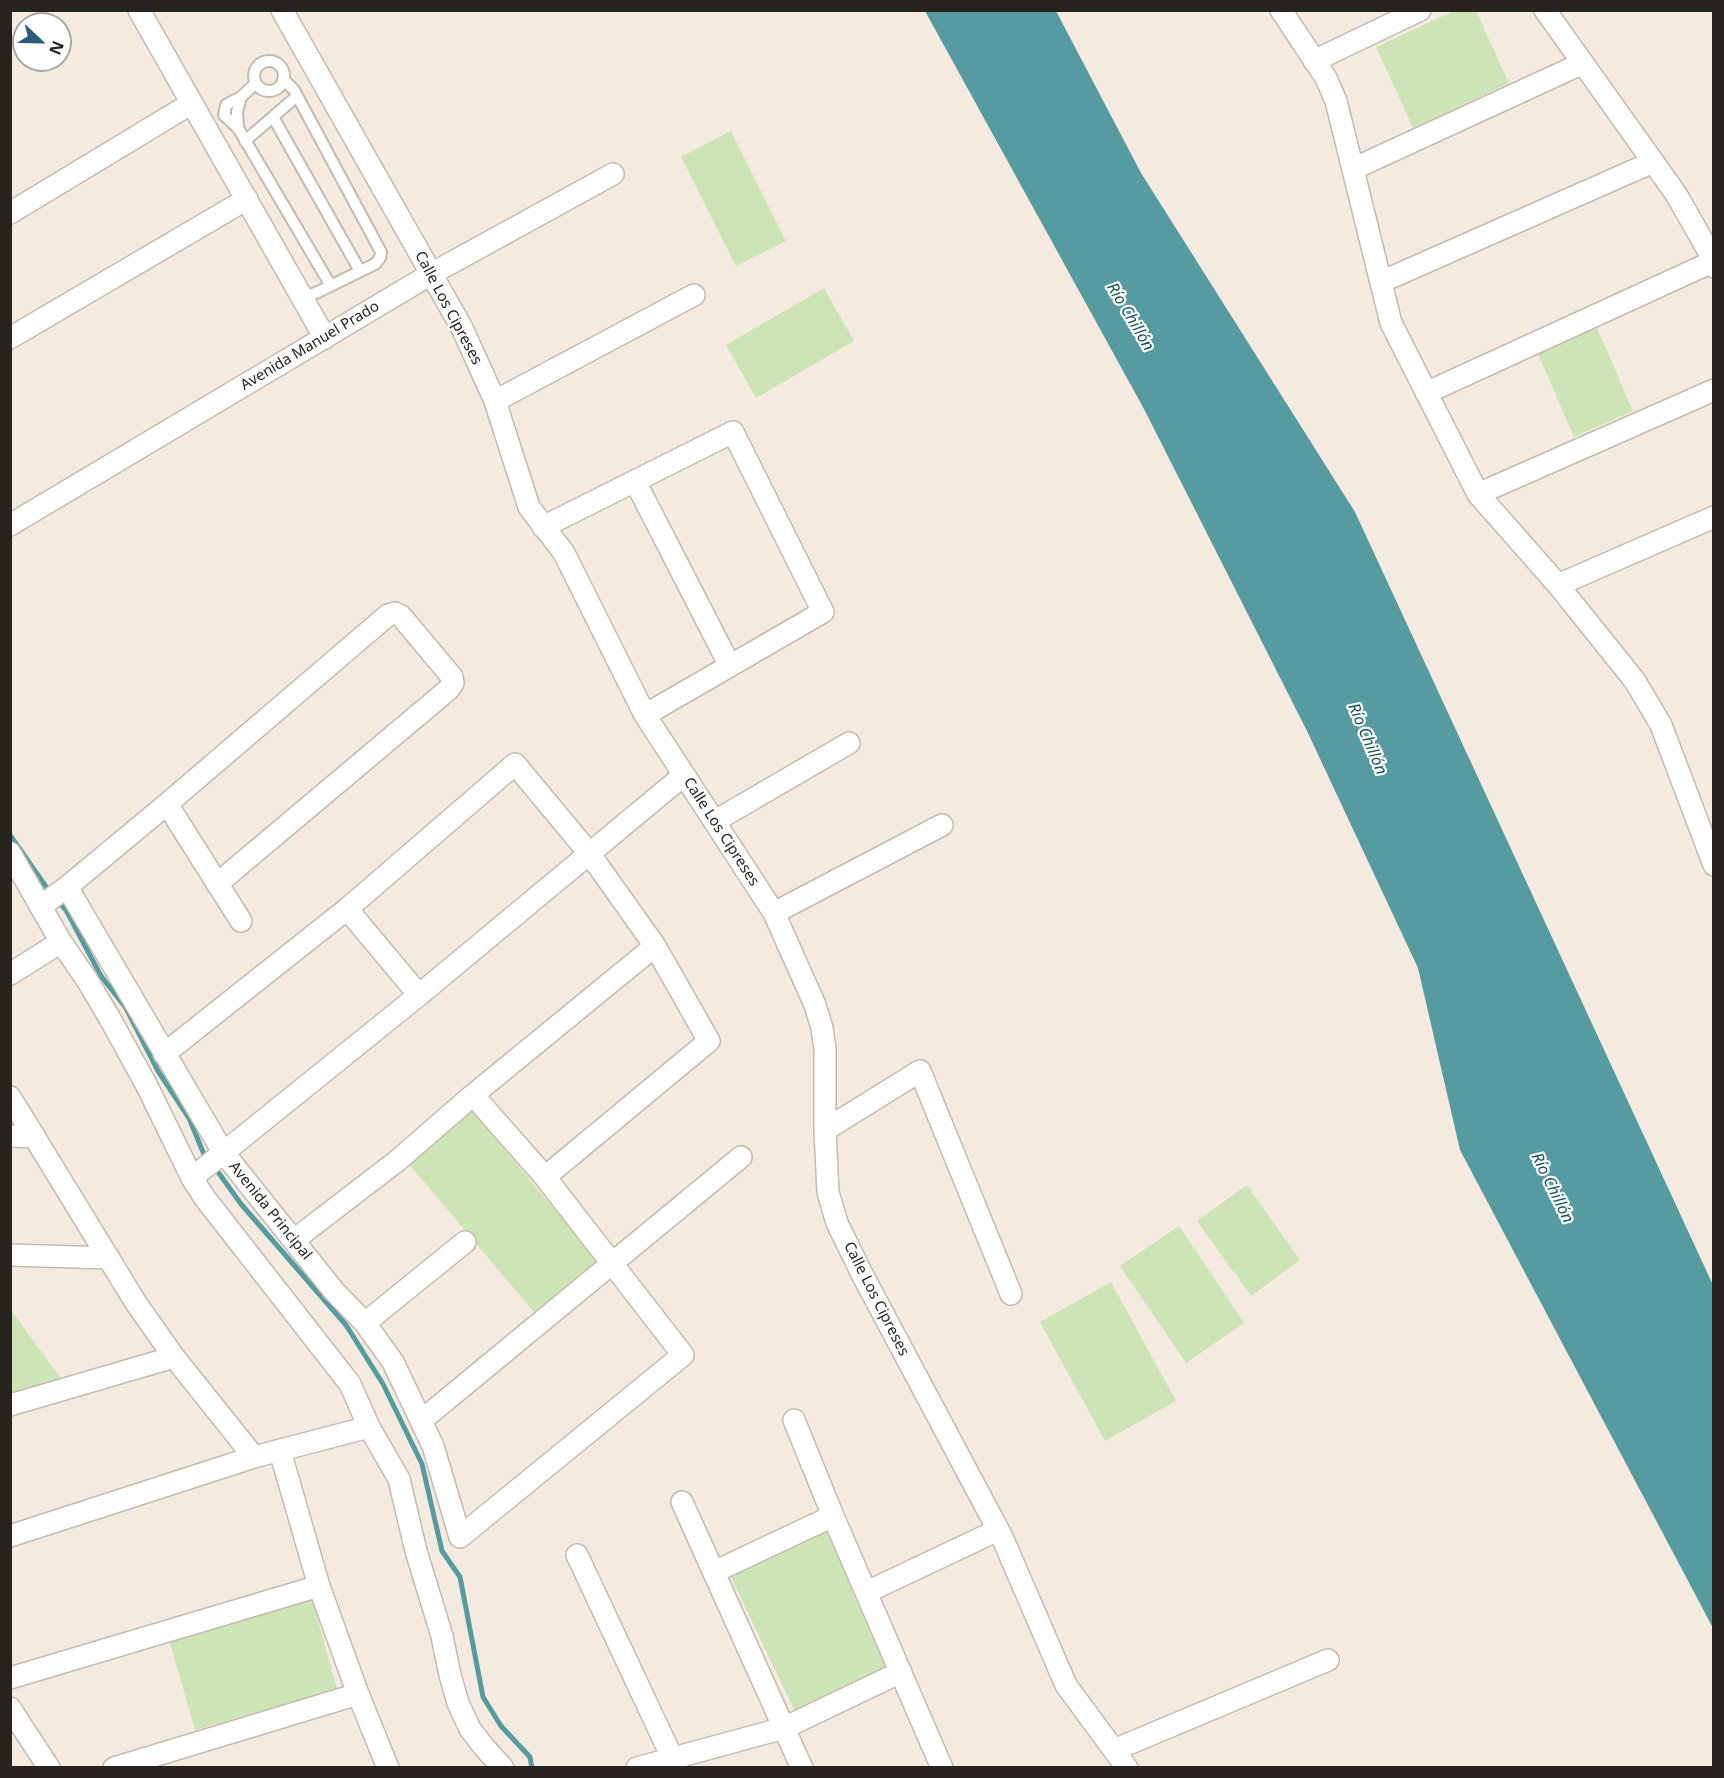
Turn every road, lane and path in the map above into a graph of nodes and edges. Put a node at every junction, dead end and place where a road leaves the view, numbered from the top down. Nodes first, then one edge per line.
1 (139, 10) edge
2 (282, 10) edge
3 (1281, 10) edge
4 (1545, 10) edge
5 (1415, 12) edge
6 (1314, 61) junction
7 (1583, 63) junction
8 (284, 79) junction
9 (255, 83) junction
10 (297, 96) junction
11 (192, 103) junction
12 (273, 117) junction
13 (245, 141) junction
14 (1653, 162) junction
15 (1353, 169) junction
16 (613, 174) dead end
17 (247, 199) junction
18 (10, 213) edge
19 (1713, 265) edge
20 (360, 271) junction
21 (431, 274) junction
22 (1381, 282) junction
23 (331, 286) junction
24 (694, 295) dead end
25 (303, 298) junction
26 (10, 338) edge
27 (325, 338) junction
28 (1713, 390) edge
29 (1426, 393) junction
30 (495, 401) junction
31 (635, 481) junction
32 (1478, 494) junction
33 (1713, 517) edge
34 (11, 523) edge
35 (543, 527) junction
36 (1558, 585) junction
37 (730, 666) junction
38 (645, 715) junction
39 (849, 743) dead end
40 (684, 775) junction
41 (167, 804) junction
42 (715, 821) junction
43 (942, 825) dead end
44 (10, 853) edge
45 (589, 853) junction
46 (1713, 865) edge
47 (217, 884) junction
48 (67, 887) junction
49 (41, 906) junction
50 (347, 909) junction
51 (774, 914) junction
52 (241, 921) dead end
53 (61, 942) junction
54 (655, 946) junction
55 (10, 974) edge
56 (419, 995) junction
57 (164, 1054) junction
58 (473, 1095) junction
59 (10, 1097) edge
60 (825, 1130) junction
61 (10, 1136) edge
62 (35, 1137) junction
63 (741, 1157) dead end
64 (208, 1164) junction
65 (545, 1177) junction
66 (294, 1240) junction
67 (465, 1242) dead end
68 (10, 1255) edge
69 (109, 1258) junction
70 (613, 1263) junction
71 (1011, 1294) dead end
72 (365, 1323) junction
73 (174, 1358) junction
74 (10, 1405) edge
75 (422, 1420) junction
76 (794, 1420) dead end
77 (369, 1427) junction
78 (280, 1450) junction
79 (254, 1457) junction
80 (682, 1502) dead end
81 (832, 1516) junction
82 (998, 1530) junction
83 (10, 1536) edge
84 (577, 1555) dead end
85 (714, 1572) junction
86 (319, 1586) junction
87 (867, 1592) junction
88 (1328, 1660) dead end
89 (901, 1672) junction
90 (10, 1678) edge
91 (358, 1694) junction
92 (10, 1707) edge
93 (784, 1728) junction
94 (1114, 1750) junction
95 (675, 1763) edge
96 (49, 1767) edge
97 (114, 1767) edge
98 (388, 1767) edge
99 (503, 1767) edge
100 (637, 1767) edge
101 (802, 1767) edge
102 (942, 1767) edge
103 (1127, 1767) edge

1 - 11 street
2 - 21 street, Calle Los Cipreses
3 - 6 street
4 - 7 street
5 - 6 street
6 - 15 street
7 - 14 street
7 - 15 street
8 - 9 lane
8 - 9 lane
8 - 10 lane
9 - 13 lane
10 - 12 lane
10 - 20 lane
11 - 17 street
11 - 18 street
12 - 13 lane
12 - 20 lane
13 - 23 lane
14 - 19 street
14 - 22 street
15 - 22 street
16 - 21 street, Avenida Manuel Prado
17 - 25 street
17 - 26 street
19 - 29 street
20 - 23 lane
21 - 27 street, Avenida Manuel Prado
21 - 30 street, Calle Los Cipreses
22 - 29 street
23 - 25 lane
24 - 30 street
25 - 27 street
27 - 34 street, Avenida Manuel Prado
28 - 32 street
29 - 32 street
30 - 35 street, Calle Los Cipreses
31 - 35 street
31 - 37 street
31 - 37 street
32 - 36 street
33 - 36 street
35 - 38 street, Calle Los Cipreses
36 - 46 street
37 - 38 street
38 - 40 street, Calle Los Cipreses
39 - 42 street
40 - 42 street, Calle Los Cipreses
40 - 45 street
41 - 47 street
41 - 47 street
41 - 48 street
42 - 51 street, Calle Los Cipreses
43 - 51 street
44 - 49 street, Avenida Principal
45 - 50 street
45 - 54 street
45 - 56 street
47 - 52 street
48 - 49 street
48 - 57 street, Avenida Principal
49 - 53 street, Avenida Principal
50 - 56 street
50 - 57 street
51 - 60 street, Calle Los Cipreses
53 - 55 street
53 - 64 street, Avenida Principal
54 - 58 street
54 - 65 street
56 - 64 street
57 - 64 street, Avenida Principal
58 - 65 street
58 - 66 street
59 - 62 street
60 - 71 street
60 - 82 street, Calle Los Cipreses
61 - 62 street
62 - 69 street
63 - 70 street
64 - 66 street, Avenida Principal
64 - 77 street, Avenida Principal
65 - 70 street
66 - 72 street, Avenida Principal
67 - 72 street
68 - 69 street
69 - 73 street
70 - 75 street
70 - 75 street, Avenida Principal
72 - 75 street, Avenida Principal
73 - 74 street
73 - 79 street
76 - 81 street
77 - 78 street
77 - 99 street, Avenida Principal
78 - 79 street
78 - 86 street
79 - 83 street
80 - 85 street
81 - 85 street
81 - 87 street
82 - 87 street
82 - 94 street, Calle Los Cipreses
84 - 95 street
85 - 93 street
86 - 90 street
86 - 91 street
87 - 89 street
88 - 94 street
89 - 93 street
89 - 102 street
91 - 97 street
91 - 98 street
92 - 96 street
93 - 95 street
93 - 101 street
94 - 103 street, Calle Los Cipreses
95 - 100 street

